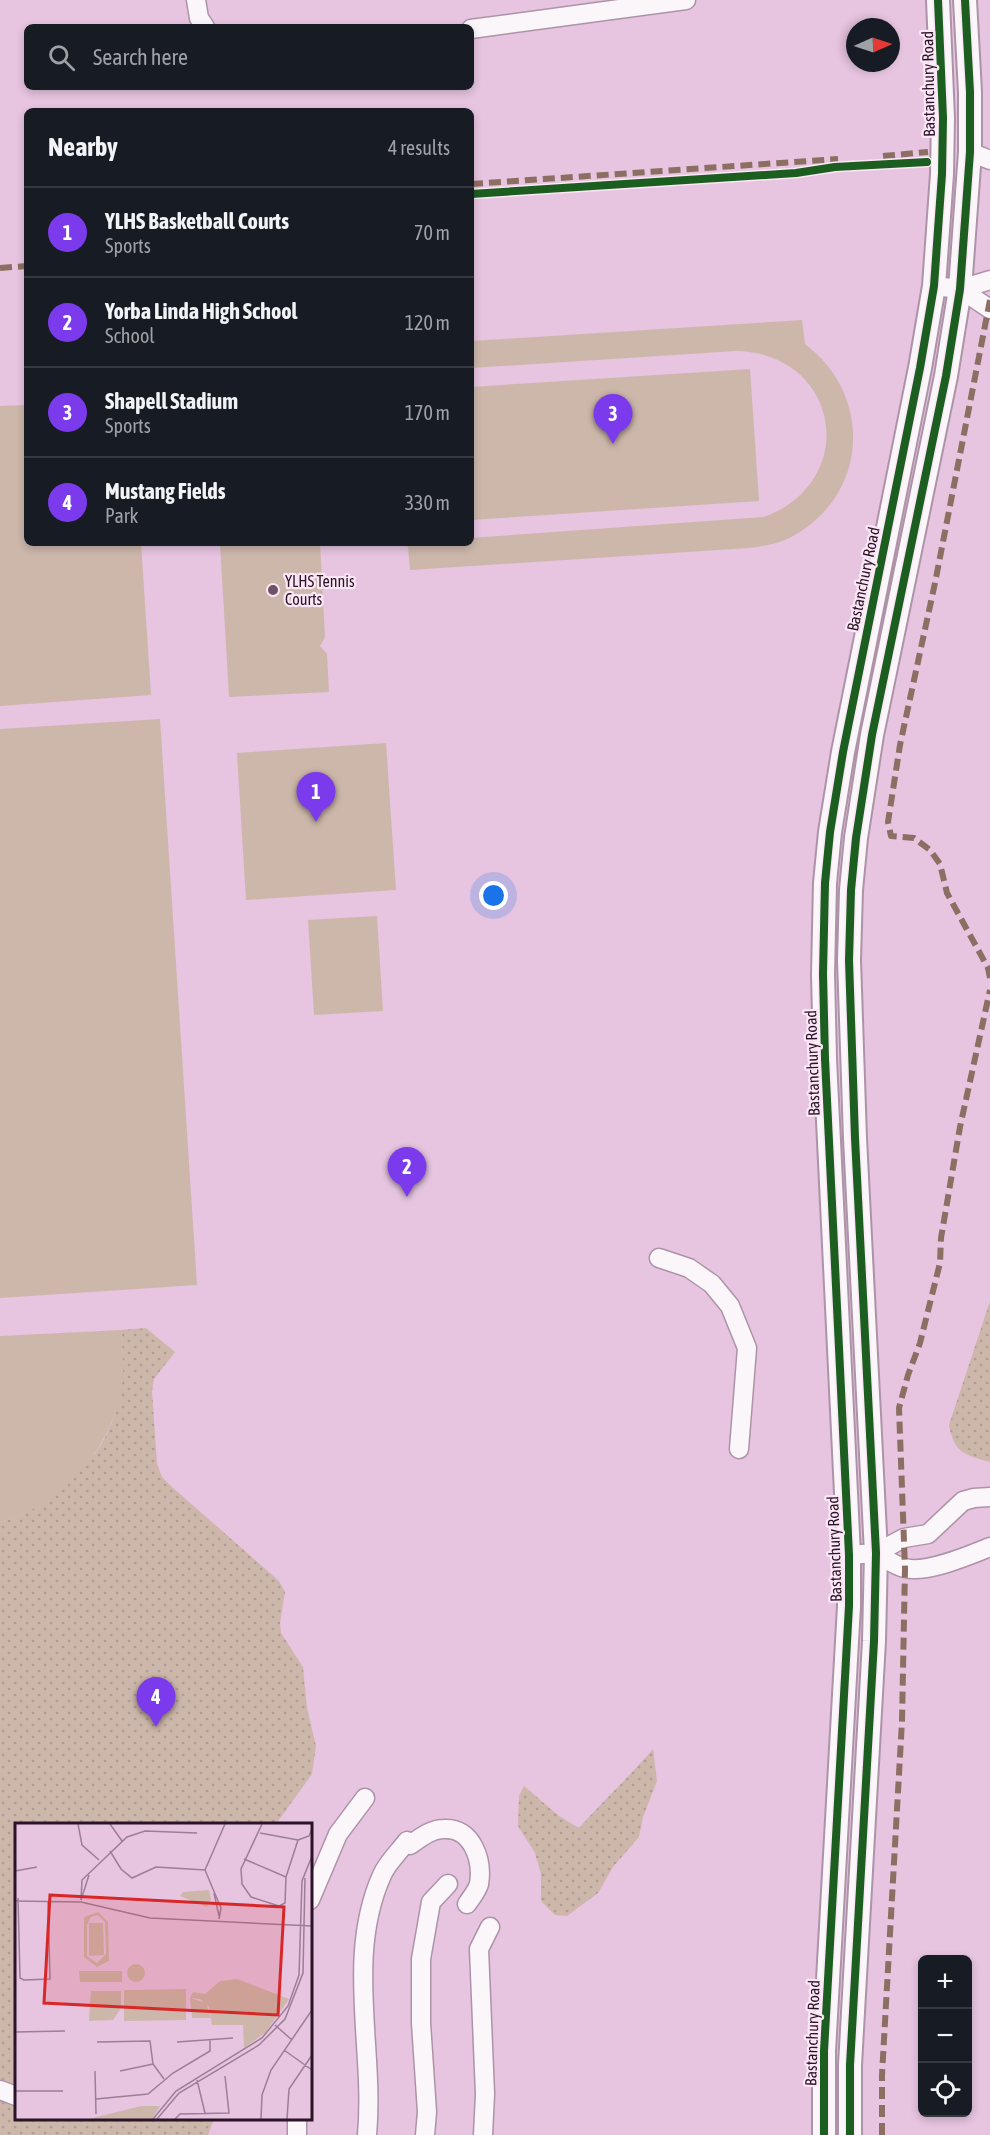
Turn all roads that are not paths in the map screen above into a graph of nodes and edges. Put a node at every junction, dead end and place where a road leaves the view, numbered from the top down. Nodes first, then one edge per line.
1 (196, 0) edge
2 (686, 0) edge
3 (938, 0) edge
4 (965, 0) edge
5 (203, 24) edge
6 (474, 29) edge
7 (980, 156) edge
8 (990, 280) edge
9 (934, 286) junction
10 (960, 289) junction
11 (990, 309) edge
12 (853, 695) junction
13 (856, 838) junction
14 (824, 939) junction
15 (853, 1074) junction
16 (659, 1258) dead end
17 (739, 1449) dead end
18 (990, 1497) edge
19 (990, 1547) edge
20 (876, 1553) junction
21 (849, 1555) junction
22 (365, 1798) dead end
23 (448, 1884) dead end
24 (312, 1895) edge
25 (467, 1904) dead end
26 (490, 1927) dead end
27 (0, 2090) edge
28 (15, 2096) edge
29 (367, 2135) edge
30 (425, 2135) edge
31 (483, 2135) edge
32 (824, 2135) edge
33 (850, 2135) edge

1 - 5 street
2 - 6 street
3 - 9 main road, Bastanchury Road
4 - 7 main road
7 - 10 main road
8 - 10 street
9 - 10 street
9 - 12 main road, Bastanchury Road
10 - 11 street
10 - 13 main road
12 - 13 main road
12 - 14 main road, Bastanchury Road
13 - 15 main road
14 - 15 main road
14 - 21 main road, Bastanchury Road
15 - 20 main road
16 - 17 street
18 - 20 street
19 - 20 street
20 - 21 street
20 - 33 main road
21 - 32 main road, Bastanchury Road
22 - 24 street
23 - 30 street
25 - 29 street
26 - 31 street
27 - 28 street

